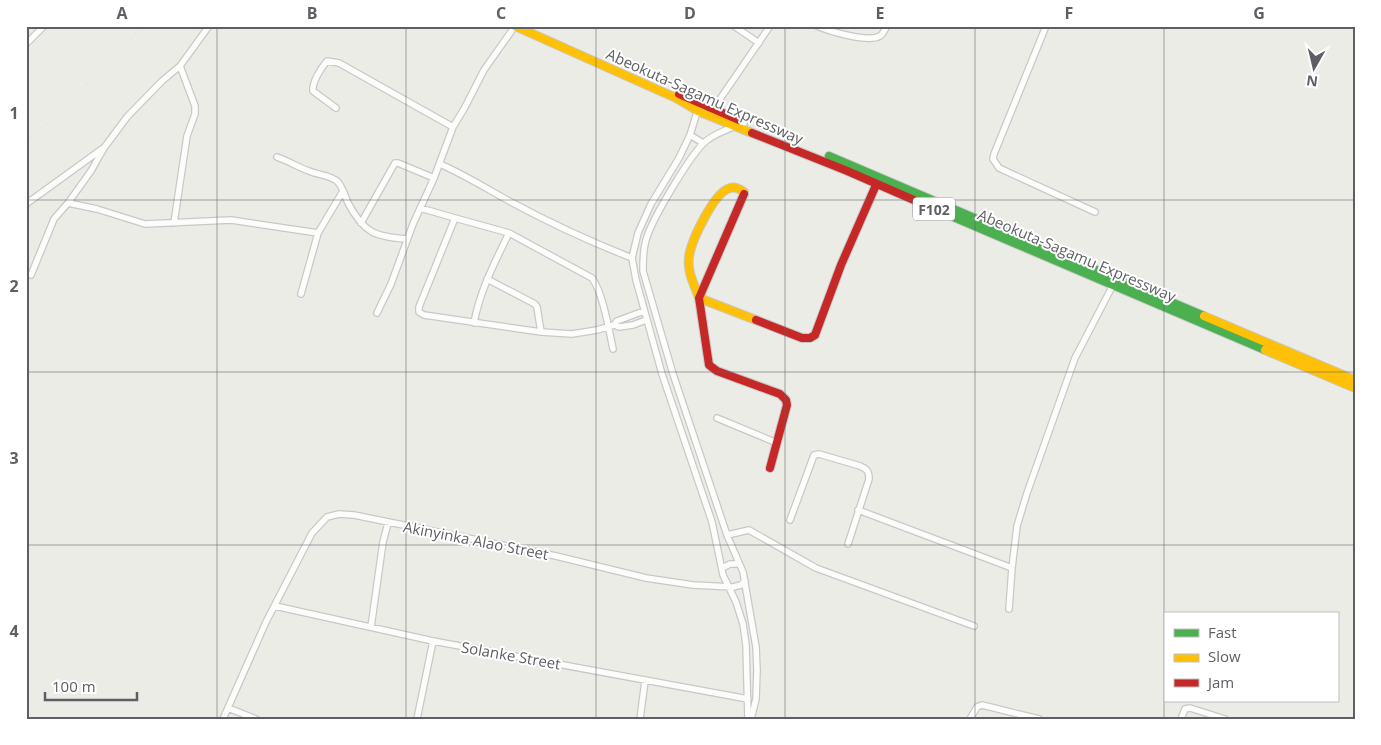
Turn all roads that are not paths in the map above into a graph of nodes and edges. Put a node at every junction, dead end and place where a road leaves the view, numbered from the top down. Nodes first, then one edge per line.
1 (44, 26) edge
2 (209, 26) edge
3 (515, 26) edge
4 (529, 26) edge
5 (734, 26) edge
6 (770, 26) edge
7 (816, 26) edge
8 (887, 26) edge
9 (1046, 26) edge
10 (760, 43) junction
11 (26, 44) edge
12 (180, 66) junction
13 (698, 102) junction
14 (336, 108) dead end
15 (698, 111) junction
16 (719, 112) junction
17 (744, 122) junction
18 (735, 126) junction
19 (453, 127) junction
20 (690, 135) junction
21 (704, 143) junction
22 (104, 148) junction
23 (277, 157) dead end
24 (679, 158) junction
25 (440, 164) junction
26 (688, 164) junction
27 (434, 178) junction
28 (876, 184) junction
29 (343, 191) junction
30 (68, 203) junction
31 (26, 204) edge
32 (420, 208) junction
33 (1095, 212) dead end
34 (455, 218) junction
35 (361, 222) junction
36 (174, 223) junction
37 (318, 233) junction
38 (509, 233) junction
39 (407, 239) junction
40 (632, 258) junction
41 (31, 275) dead end
42 (487, 279) junction
43 (1113, 285) junction
44 (301, 294) dead end
45 (699, 298) junction
46 (644, 312) junction
47 (377, 313) dead end
48 (646, 320) junction
49 (474, 323) junction
50 (611, 326) junction
51 (541, 332) junction
52 (613, 350) dead end
53 (1355, 380) edge
54 (1355, 388) edge
55 (717, 418) dead end
56 (777, 443) junction
57 (770, 468) dead end
58 (858, 510) junction
59 (790, 520) dead end
60 (388, 523) junction
61 (727, 535) junction
62 (848, 544) dead end
63 (739, 564) junction
64 (722, 568) junction
65 (1012, 568) junction
66 (745, 581) junction
67 (728, 586) junction
68 (275, 606) junction
69 (1010, 609) dead end
70 (974, 626) dead end
71 (371, 627) junction
72 (432, 641) junction
73 (645, 681) junction
74 (748, 699) junction
75 (228, 708) junction
76 (223, 719) edge
77 (256, 719) edge
78 (417, 719) edge
79 (640, 719) edge
80 (749, 719) edge
81 (970, 719) edge
82 (1039, 719) edge
83 (1181, 719) edge
84 (1225, 719) edge

1 - 11 street
2 - 12 street
3 - 15 main road, Abeokuta-Sagamu Expressway / F102
3 - 19 street
4 - 13 main road, Abeokuta-Sagamu Expressway / F102
5 - 10 street
6 - 10 street
7 - 8 street
9 - 33 street
10 - 16 street
12 - 22 street
12 - 36 street
13 - 15 street
13 - 16 main road, Abeokuta-Sagamu Expressway / F102
14 - 19 street
15 - 18 main road, Abeokuta-Sagamu Expressway / F102
15 - 20 street
16 - 17 main road, Abeokuta-Sagamu Expressway / F102
17 - 18 street
17 - 53 main road, Abeokuta-Sagamu Expressway / F102
18 - 21 street
18 - 28 main road, Abeokuta-Sagamu Expressway / F102
19 - 25 street
20 - 21 street
20 - 24 street
21 - 26 street
22 - 30 street
22 - 31 street
23 - 29 street
24 - 26 street
24 - 40 street
25 - 27 street
25 - 40 street
26 - 61 street
27 - 32 street
27 - 35 street
28 - 43 main road, Abeokuta-Sagamu Expressway / F102
28 - 45 main road
29 - 35 street
29 - 37 street
30 - 36 street
30 - 41 street
32 - 34 street
32 - 39 street
34 - 38 street
34 - 49 street
35 - 39 street
36 - 37 street
37 - 44 street
38 - 42 street
38 - 50 street
39 - 47 street
40 - 46 street
42 - 49 street
42 - 51 street
43 - 54 main road, Abeokuta-Sagamu Expressway / F102
43 - 65 street
45 - 45 main road
45 - 56 main road
46 - 48 street
46 - 50 street
48 - 50 street
48 - 64 street
49 - 51 street
50 - 51 street
50 - 52 street
55 - 56 street
56 - 57 main road
58 - 59 street
58 - 62 street
58 - 65 street
60 - 67 street, Akinyinka Alao Street
60 - 68 street, Akinyinka Alao Street
60 - 71 street
61 - 63 street
61 - 70 street
63 - 64 street
63 - 66 street
64 - 67 street
65 - 69 street
66 - 67 street, Akinyinka Alao Street
66 - 80 street
67 - 74 street
68 - 71 street, Solanke Street
68 - 75 street, Akinyinka Alao Street
71 - 72 street, Solanke Street
72 - 73 street, Solanke Street
72 - 78 street
73 - 74 street, Solanke Street
73 - 79 street
74 - 80 street
75 - 76 street, Akinyinka Alao Street
75 - 77 street
81 - 82 street
83 - 84 street

